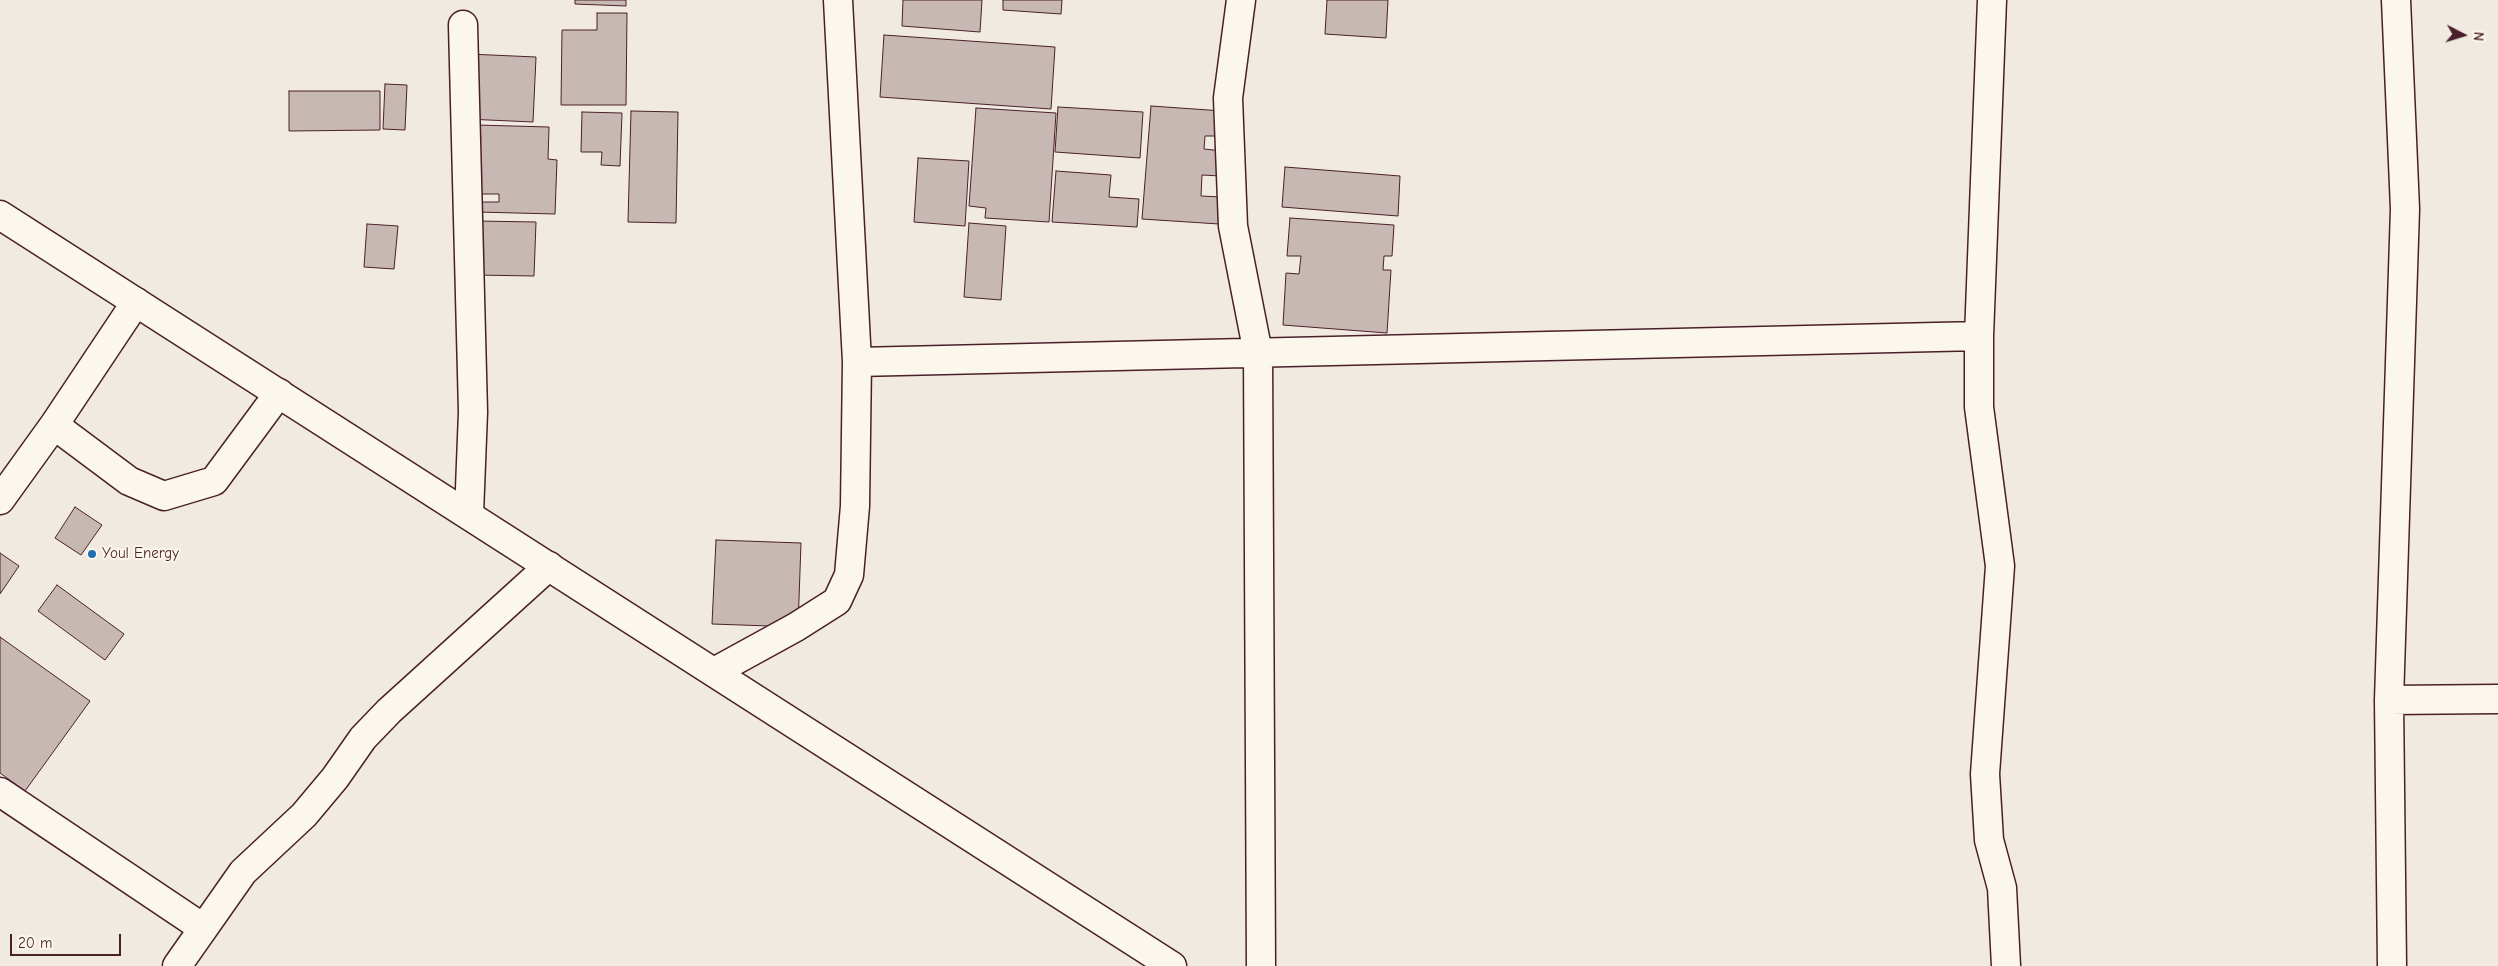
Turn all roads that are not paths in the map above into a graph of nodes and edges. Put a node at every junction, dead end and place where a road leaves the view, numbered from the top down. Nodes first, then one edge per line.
1 (838, 0) edge
2 (1241, 0) edge
3 (1992, 0) edge
4 (2396, 0) edge
5 (464, 25) dead end
6 (0, 215) edge
7 (136, 302) junction
8 (1979, 336) junction
9 (1258, 353) junction
10 (857, 362) junction
11 (279, 393) junction
12 (54, 425) junction
13 (0, 500) edge
14 (469, 514) junction
15 (549, 566) junction
16 (714, 672) junction
17 (2498, 699) edge
18 (2389, 700) junction
19 (0, 792) edge
20 (204, 928) junction
21 (177, 966) edge
22 (1172, 966) edge
23 (1261, 966) edge
24 (2006, 966) edge
25 (2392, 966) edge

1 - 10 street
2 - 9 street
3 - 8 street
4 - 18 street
5 - 14 street
6 - 7 street
7 - 11 street
7 - 12 street
8 - 9 street
8 - 24 street
9 - 10 street
9 - 23 street
10 - 16 street
11 - 12 street
11 - 14 street
12 - 13 street
14 - 15 street
15 - 16 street
15 - 20 street
16 - 22 street
17 - 18 street
18 - 25 street
19 - 20 street
20 - 21 street

